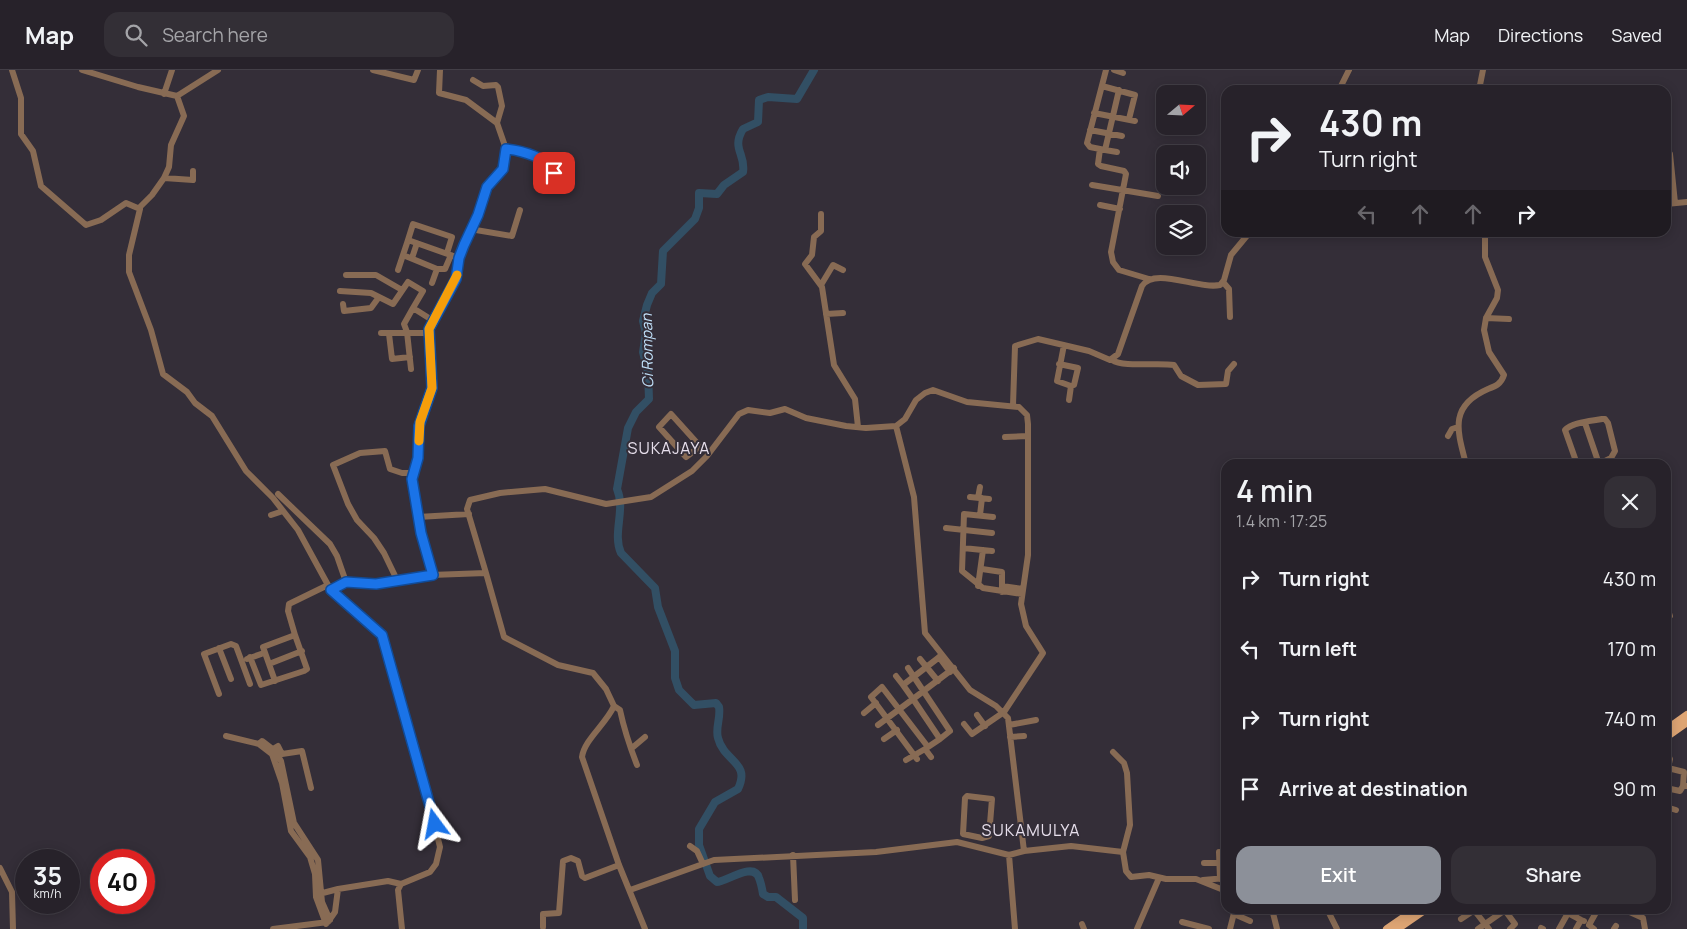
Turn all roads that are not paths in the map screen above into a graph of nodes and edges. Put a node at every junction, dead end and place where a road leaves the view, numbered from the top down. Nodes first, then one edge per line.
1 (12, 70) edge
2 (82, 70) edge
3 (172, 70) edge
4 (218, 70) edge
5 (373, 70) edge
6 (418, 70) edge
7 (440, 70) edge
8 (1106, 70) edge
9 (1114, 70) edge
10 (1349, 70) edge
11 (1483, 70) edge
12 (1123, 74) dead end
13 (473, 80) dead end
14 (1342, 85) edge
15 (1481, 85) edge
16 (1102, 86) junction
17 (1118, 90) junction
18 (164, 94) junction
19 (177, 96) junction
20 (1094, 113) junction
21 (1111, 116) junction
22 (497, 123) junction
23 (1090, 130) junction
24 (1109, 132) junction
25 (1122, 136) dead end
26 (506, 149) junction
27 (1102, 149) junction
28 (1117, 152) dead end
29 (1671, 164) edge
30 (193, 171) dead end
31 (554, 177) dead end
32 (164, 178) junction
33 (1092, 184) dead end
34 (1122, 190) junction
35 (1158, 196) dead end
36 (1687, 202) edge
37 (1671, 203) edge
38 (1675, 203) junction
39 (1100, 205) dead end
40 (139, 208) junction
41 (1120, 209) junction
42 (520, 210) dead end
43 (821, 214) dead end
44 (470, 229) junction
45 (1246, 237) edge
46 (1485, 237) edge
47 (408, 240) junction
48 (417, 243) junction
49 (449, 254) junction
50 (403, 255) junction
51 (412, 258) junction
52 (459, 258) junction
53 (437, 269) junction
54 (398, 270) dead end
55 (843, 270) dead end
56 (346, 275) dead end
57 (1149, 279) junction
58 (1223, 282) junction
59 (432, 283) dead end
60 (821, 285) junction
61 (402, 290) junction
62 (340, 291) dead end
63 (379, 297) junction
64 (343, 304) dead end
65 (413, 308) junction
66 (843, 313) dead end
67 (826, 314) junction
68 (1230, 318) dead end
69 (1486, 318) junction
70 (1509, 319) dead end
71 (432, 320) junction
72 (407, 332) junction
73 (429, 332) junction
74 (381, 333) dead end
75 (389, 334) junction
76 (1064, 345) junction
77 (410, 357) junction
78 (1112, 360) junction
79 (1059, 364) junction
80 (1234, 364) dead end
81 (410, 369) dead end
82 (1072, 386) junction
83 (1069, 400) dead end
84 (1013, 405) junction
85 (1585, 423) junction
86 (896, 426) junction
87 (1458, 427) junction
88 (858, 428) junction
89 (1028, 436) junction
90 (1448, 436) dead end
91 (1005, 437) dead end
92 (693, 453) junction
93 (1465, 459) edge
94 (1575, 459) edge
95 (1597, 459) edge
96 (1609, 459) edge
97 (701, 462) junction
98 (412, 473) junction
99 (980, 487) dead end
100 (278, 494) dead end
101 (970, 497) dead end
102 (983, 499) junction
103 (282, 511) junction
104 (469, 514) junction
105 (980, 515) junction
106 (271, 516) dead end
107 (993, 517) dead end
108 (418, 518) junction
109 (946, 528) dead end
110 (962, 531) junction
111 (992, 533) dead end
112 (963, 548) junction
113 (983, 550) junction
114 (992, 551) dead end
115 (982, 569) junction
116 (486, 573) junction
117 (433, 575) junction
118 (346, 582) junction
119 (398, 582) junction
120 (978, 586) junction
121 (330, 588) junction
122 (1002, 589) junction
123 (1022, 592) junction
124 (295, 635) junction
125 (219, 648) junction
126 (302, 651) junction
127 (264, 653) junction
128 (940, 656) junction
129 (250, 657) junction
130 (920, 658) dead end
131 (242, 661) junction
132 (269, 664) junction
133 (926, 666) junction
134 (908, 668) dead end
135 (952, 670) junction
136 (896, 676) dead end
137 (914, 676) junction
138 (231, 679) dead end
139 (275, 681) junction
140 (938, 681) junction
141 (250, 684) dead end
142 (903, 685) junction
143 (924, 690) junction
144 (218, 694) dead end
145 (913, 699) junction
146 (876, 703) junction
147 (614, 706) junction
148 (900, 709) junction
149 (1004, 712) junction
150 (864, 713) dead end
151 (977, 715) dead end
152 (1687, 715) edge
153 (888, 718) junction
154 (1036, 720) dead end
155 (1687, 722) edge
156 (964, 724) dead end
157 (878, 725) dead end
158 (1009, 725) junction
159 (985, 726) junction
160 (1671, 726) edge
161 (897, 730) junction
162 (1671, 733) edge
163 (229, 735) dead end
164 (1024, 736) dead end
165 (645, 737) dead end
166 (1010, 737) junction
167 (884, 739) dead end
168 (940, 739) junction
169 (261, 742) junction
170 (632, 748) junction
171 (926, 748) junction
172 (273, 749) junction
173 (1112, 752) dead end
174 (916, 757) junction
175 (931, 757) dead end
176 (906, 760) dead end
177 (637, 765) dead end
178 (1671, 769) edge
179 (1685, 786) edge
180 (311, 788) dead end
181 (1671, 789) edge
182 (284, 790) junction
183 (1671, 808) edge
184 (1676, 810) dead end
185 (982, 838) junction
186 (690, 846) dead end
187 (979, 846) junction
188 (1024, 851) junction
189 (1123, 852) junction
190 (1219, 852) dead end
191 (793, 855) junction
192 (1009, 855) junction
193 (705, 863) junction
194 (1204, 863) dead end
195 (1219, 863) junction
196 (619, 865) junction
197 (0, 868) edge
198 (1221, 870) edge
199 (1159, 878) junction
200 (1221, 878) edge
201 (1202, 880) junction
202 (401, 884) junction
203 (338, 889) junction
204 (1221, 889) edge
205 (630, 890) junction
206 (319, 894) junction
207 (795, 900) dead end
208 (1233, 914) edge
209 (1239, 914) edge
210 (1273, 914) edge
211 (1330, 914) edge
212 (1409, 914) edge
213 (1419, 914) edge
214 (1468, 914) edge
215 (1478, 914) edge
216 (1500, 914) edge
217 (1508, 914) edge
218 (1567, 914) edge
219 (1570, 914) edge
220 (1578, 914) edge
221 (1596, 914) edge
222 (1636, 914) edge
223 (1578, 918) junction
224 (1461, 919) dead end
225 (1250, 921) dead end
226 (1182, 922) dead end
227 (328, 923) edge
228 (543, 927) dead end
229 (1487, 927) edge
230 (1592, 927) edge
231 (1399, 928) edge
232 (13, 929) edge
233 (273, 929) edge
234 (402, 929) edge
235 (645, 929) edge
236 (1015, 929) edge
237 (1137, 929) edge
238 (1209, 929) edge
239 (1230, 929) edge
240 (1277, 929) edge
241 (1337, 929) edge
242 (1387, 929) edge
243 (1478, 929) edge
244 (1510, 929) edge
245 (1559, 929) edge
246 (1576, 929) edge
247 (1645, 929) edge

1 - 40 street
2 - 18 street
3 - 18 street
4 - 19 street
5 - 6 street
7 - 22 street
8 - 16 street
9 - 12 street
10 - 14 street
11 - 15 street
13 - 22 street
16 - 17 street
16 - 20 street
17 - 21 street
17 - 21 street
18 - 19 street
19 - 32 street
20 - 21 street
20 - 23 street
21 - 24 street
22 - 26 street
23 - 24 street
23 - 27 street
24 - 25 street
24 - 27 street
26 - 31 street
26 - 44 street
27 - 28 street
27 - 34 street
29 - 38 street
30 - 32 street
32 - 40 street
33 - 34 street
34 - 35 street
34 - 41 street
36 - 38 street
37 - 38 street
39 - 41 street
40 - 103 street
41 - 57 street
42 - 44 street
43 - 60 street
44 - 52 street
45 - 58 street
46 - 69 street
47 - 48 street
47 - 49 street
47 - 50 street
48 - 49 street
48 - 51 street
49 - 52 street
49 - 53 street
50 - 51 street
50 - 54 street
51 - 53 street
52 - 71 street
53 - 59 street
55 - 60 street
56 - 61 street
57 - 58 street
57 - 78 street
58 - 68 street
60 - 67 street
61 - 63 street
61 - 65 street
62 - 63 street
63 - 64 street
65 - 71 street
65 - 72 street
66 - 67 street
67 - 88 street
69 - 70 street
69 - 87 street
71 - 73 street
72 - 73 street
72 - 75 street
72 - 77 street
73 - 98 street
74 - 75 street
75 - 77 street
76 - 78 street
76 - 79 street
76 - 84 street
77 - 81 street
78 - 80 street
79 - 82 street
79 - 82 street
82 - 83 street
84 - 86 street
84 - 89 street
85 - 94 street
85 - 95 street
85 - 96 street
86 - 88 street
86 - 128 street
87 - 90 street
87 - 93 street
88 - 97 street
89 - 91 street
89 - 123 street
92 - 92 street
92 - 97 street
97 - 104 street
98 - 108 street
98 - 119 street
99 - 102 street
100 - 118 street
101 - 102 street
102 - 105 street
103 - 106 street
103 - 121 street
104 - 108 street
104 - 116 street
105 - 107 street
105 - 110 street
108 - 117 street
109 - 110 street
110 - 111 street
110 - 112 street
112 - 113 street
112 - 120 street
113 - 114 street
113 - 115 street
115 - 120 street
115 - 122 street
116 - 117 street
116 - 147 street
117 - 119 street
118 - 119 street
118 - 121 street
120 - 122 street
121 - 124 street
121 - 202 street
122 - 123 street
123 - 149 street
124 - 126 street
124 - 127 street
125 - 131 street
125 - 138 street
125 - 144 street
126 - 132 street
126 - 139 street
127 - 129 street
127 - 132 street
128 - 133 street
128 - 135 street
129 - 131 street
129 - 139 street
130 - 133 street
131 - 141 street
132 - 139 street
133 - 137 street
133 - 140 street
134 - 137 street
135 - 140 street
135 - 149 street
136 - 142 street
137 - 142 street
137 - 143 street
140 - 143 street
142 - 145 street
143 - 145 street
143 - 168 street
145 - 148 street
145 - 168 street
146 - 148 street
146 - 150 street
146 - 153 street
147 - 170 street
147 - 196 street
148 - 153 street
148 - 171 street
149 - 158 street
149 - 159 street
151 - 159 street
152 - 160 main road
153 - 157 street
153 - 161 street
154 - 158 street
155 - 162 main road
156 - 159 street
158 - 166 street
161 - 167 street
161 - 174 street
163 - 169 street
164 - 166 street
165 - 170 street
166 - 188 street
168 - 171 street
169 - 172 street
169 - 182 street
170 - 177 street
171 - 174 street
171 - 175 street
172 - 180 street
172 - 182 street
173 - 189 street
174 - 176 street
178 - 179 street
179 - 181 street
182 - 206 street
183 - 184 street
185 - 185 street
185 - 187 street
186 - 193 street
187 - 191 street
187 - 192 street
188 - 189 street
188 - 192 street
189 - 199 street
190 - 195 street
191 - 193 street
191 - 207 street
192 - 236 street
193 - 205 street
194 - 195 street
195 - 198 street
196 - 205 street
196 - 228 street
197 - 232 street
199 - 201 street
199 - 237 street
200 - 201 street
201 - 204 street
202 - 203 street
202 - 234 street
203 - 206 street
203 - 227 street
205 - 235 street
206 - 227 street
208 - 239 street
209 - 225 street
210 - 240 street
211 - 241 street
212 - 242 main road
213 - 231 main road
214 - 224 street
215 - 229 street
216 - 229 street
217 - 244 street
218 - 245 street
219 - 223 street
220 - 223 street
221 - 230 street
222 - 247 street
223 - 230 street
223 - 246 street
226 - 238 street
227 - 233 street
229 - 243 street

